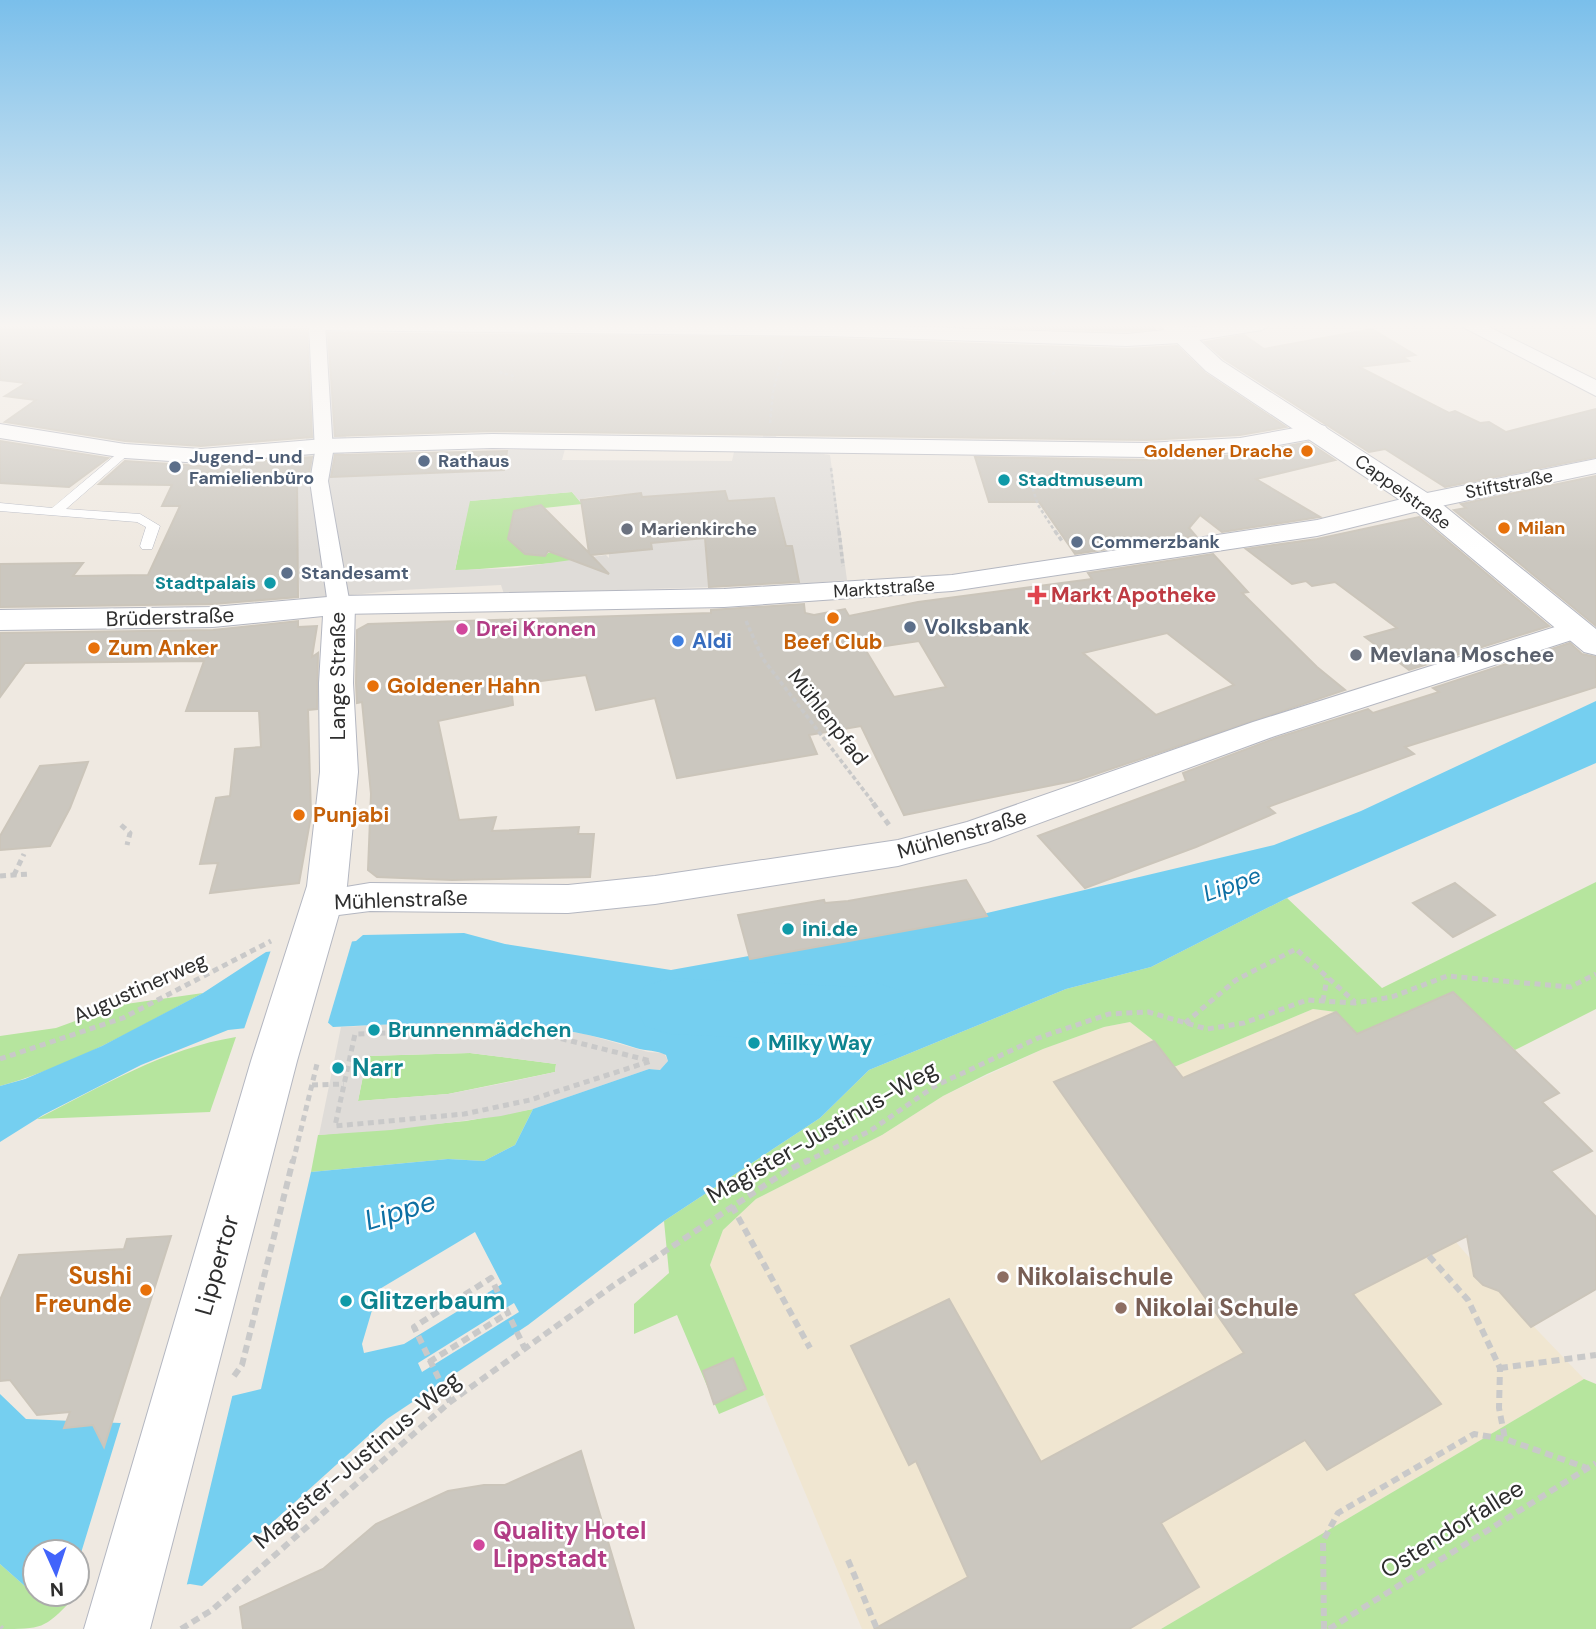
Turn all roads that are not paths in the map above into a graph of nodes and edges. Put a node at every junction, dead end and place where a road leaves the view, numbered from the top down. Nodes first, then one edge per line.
1 (321, 400) edge
2 (1268, 400) edge
3 (0, 431) edge
4 (1317, 431) junction
5 (324, 446) junction
6 (125, 451) junction
7 (1596, 466) edge
8 (1422, 502) junction
9 (0, 507) edge
10 (55, 512) junction
11 (147, 546) dead end
12 (339, 605) junction
13 (0, 620) edge
14 (1585, 638) edge
15 (303, 928) junction
16 (120, 1619) edge

1 - 5 street, Lange Straße
2 - 4 street, Cappelstraße
3 - 6 street
4 - 5 street
4 - 8 street, Cappelstraße
5 - 6 street
5 - 12 street, Lange Straße
6 - 10 lane
7 - 8 street, Stiftstraße
8 - 12 street, Marktstraße
8 - 14 street, Cappelstraße
9 - 10 lane
10 - 11 lane
12 - 13 street, Brüderstraße
12 - 15 street, Lange Straße
14 - 15 street, Mühlenstraße
15 - 16 street, Lippertor

